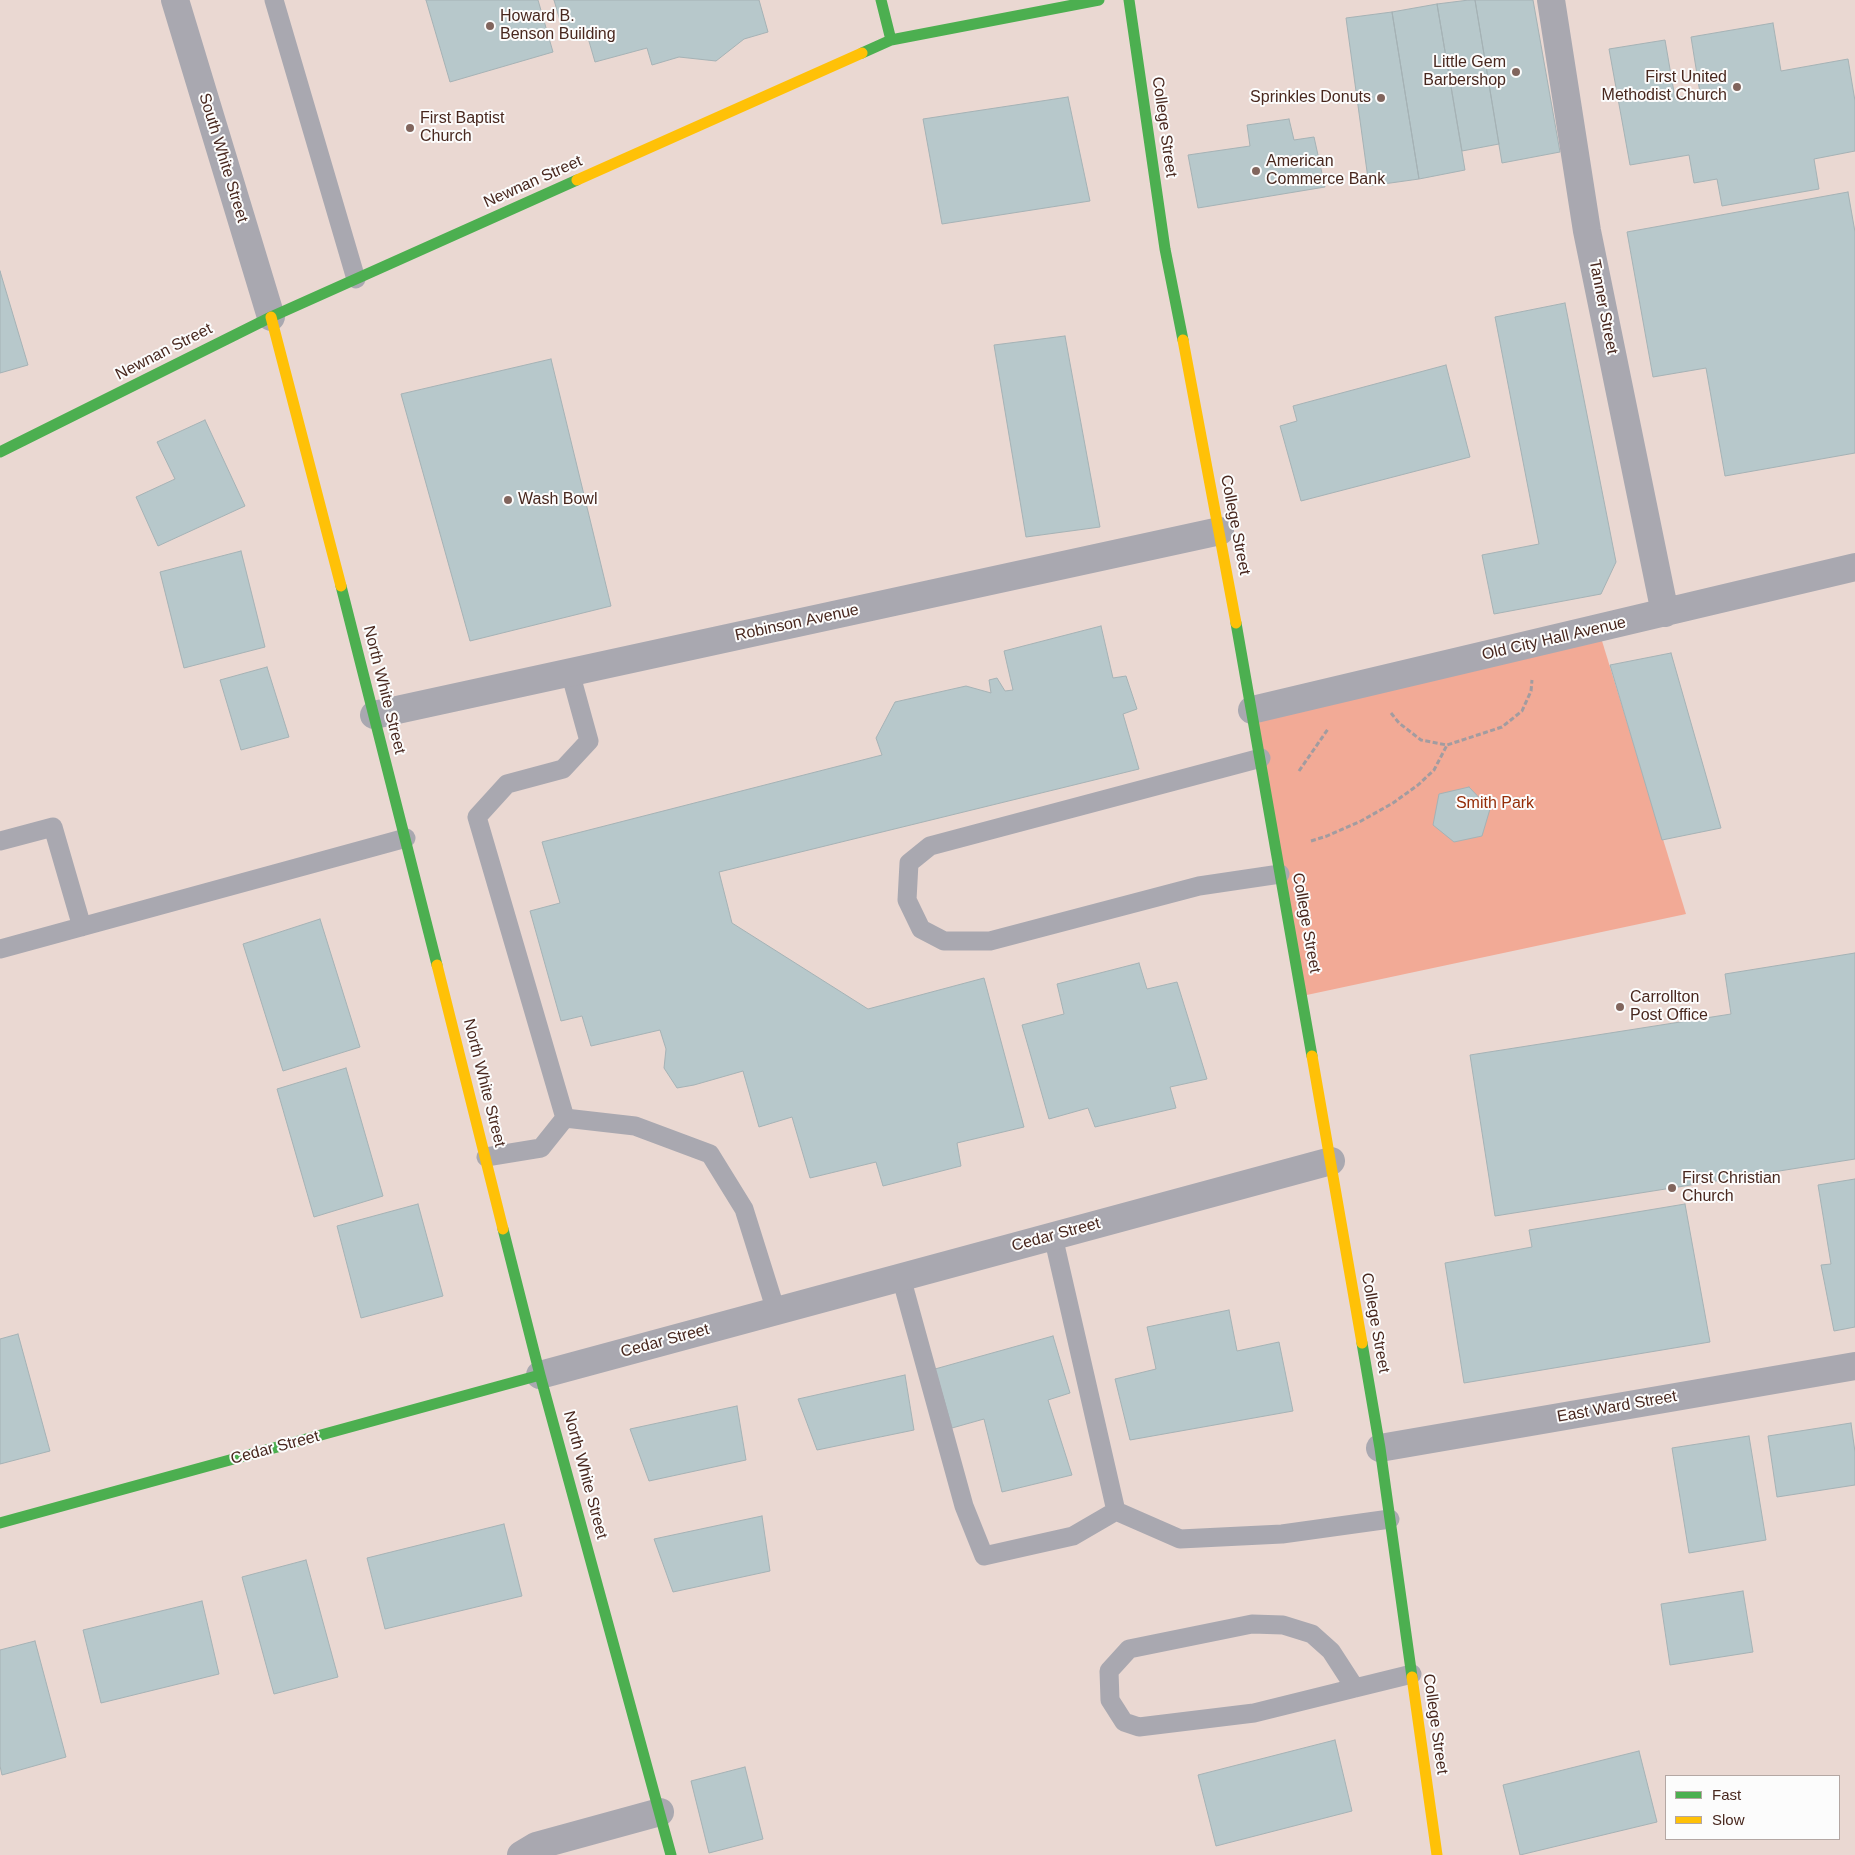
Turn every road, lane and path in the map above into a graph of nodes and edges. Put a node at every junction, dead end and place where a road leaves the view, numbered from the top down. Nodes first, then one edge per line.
1 (175, 0) edge
2 (274, 0) edge
3 (881, 0) edge
4 (1099, 0) edge
5 (1129, 0) edge
6 (1551, 0) edge
7 (891, 40) junction
8 (356, 279) junction
9 (271, 317) junction
10 (0, 452) edge
11 (1220, 531) junction
12 (1855, 567) edge
13 (1665, 613) junction
14 (1533, 644) junction
15 (570, 672) junction
16 (1365, 683) junction
17 (1252, 710) junction
18 (374, 715) junction
19 (1447, 745) junction
20 (1261, 758) junction
21 (1270, 812) junction
22 (406, 838) junction
23 (0, 841) edge
24 (1277, 852) junction
25 (1280, 874) junction
26 (82, 927) junction
27 (0, 949) edge
28 (565, 1118) junction
29 (486, 1157) junction
30 (1331, 1161) junction
31 (1053, 1236) junction
32 (901, 1277) junction
33 (776, 1311) junction
34 (1855, 1366) edge
35 (540, 1375) junction
36 (1380, 1448) junction
37 (1116, 1511) junction
38 (1390, 1519) junction
39 (0, 1523) edge
40 (1412, 1674) junction
41 (1354, 1688) junction
42 (660, 1812) junction
43 (521, 1855) edge
44 (671, 1855) edge
45 (1437, 1855) edge

1 - 9 street, South White Street
2 - 8 lane
3 - 7 street
4 - 7 street, Newnan Street
5 - 11 street, College Street
6 - 13 street, Tanner Street
7 - 8 street, Newnan Street
8 - 9 street, Newnan Street
9 - 10 street, Newnan Street
9 - 18 street, North White Street
11 - 15 street, Robinson Avenue
11 - 17 street, College Street
12 - 13 street, Old City Hall Avenue
13 - 14 street, Old City Hall Avenue
14 - 16 street, Old City Hall Avenue
14 - 19 path
15 - 18 street, Robinson Avenue
15 - 28 lane
16 - 17 street, Old City Hall Avenue
16 - 19 path
16 - 21 path
17 - 20 street, College Street
18 - 22 street, North White Street
19 - 24 path
20 - 21 street, College Street
20 - 25 lane
21 - 24 street, College Street
22 - 26 lane
22 - 29 street, North White Street
23 - 26 lane
24 - 25 street, College Street
25 - 30 street, College Street
26 - 27 lane
28 - 29 lane
28 - 33 lane
29 - 35 street, North White Street
30 - 31 street, Cedar Street
30 - 36 street, College Street
31 - 32 street, Cedar Street
31 - 37 lane
32 - 33 street, Cedar Street
32 - 37 lane
33 - 35 street, Cedar Street
34 - 36 street, East Ward Street
35 - 39 street, Cedar Street
35 - 42 street, North White Street
36 - 38 street, College Street
37 - 38 lane
38 - 40 street, College Street
40 - 41 lane
40 - 45 street, College Street
41 - 41 lane
42 - 43 street
42 - 44 street, North White Street

